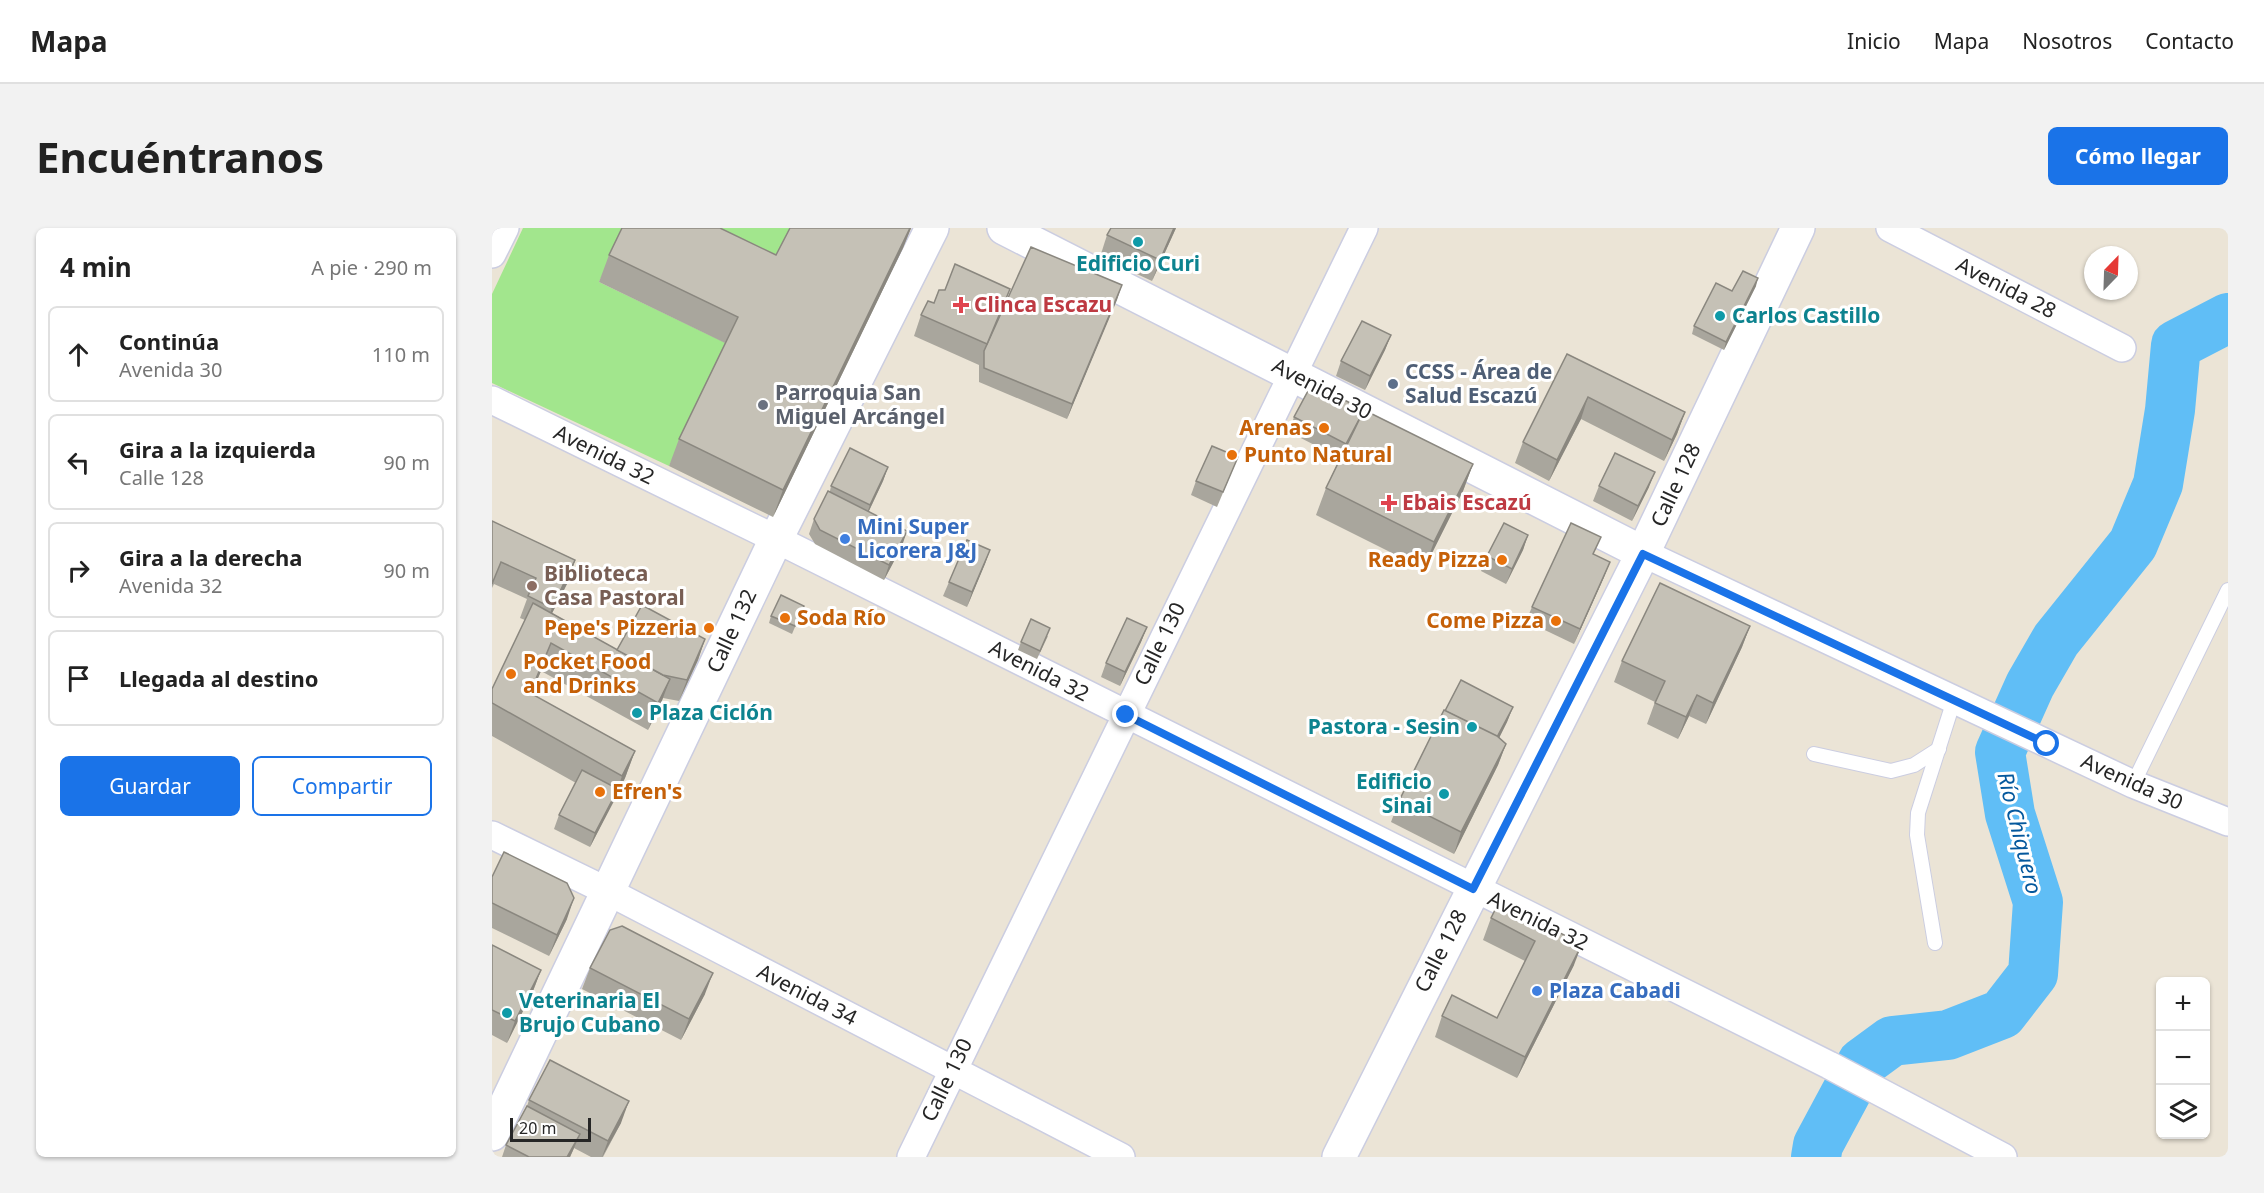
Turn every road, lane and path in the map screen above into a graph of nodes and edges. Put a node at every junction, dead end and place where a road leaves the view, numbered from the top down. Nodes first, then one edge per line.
1 (505, 228) edge
2 (932, 228) edge
3 (1004, 228) edge
4 (1364, 228) edge
5 (1798, 228) edge
6 (1890, 228) edge
7 (492, 254) edge
8 (2122, 348) dead end
9 (1292, 373) junction
10 (492, 400) edge
11 (776, 538) junction
12 (1643, 554) junction
13 (2228, 590) edge
14 (1954, 700) junction
15 (1126, 715) junction
16 (1939, 749) junction
17 (1814, 754) dead end
18 (2133, 784) junction
19 (2228, 822) edge
20 (492, 835) edge
21 (1473, 889) junction
22 (609, 891) junction
23 (1935, 943) dead end
24 (952, 1070) junction
25 (492, 1134) edge
26 (911, 1157) edge
27 (1121, 1157) edge
28 (1339, 1157) edge
29 (2003, 1157) edge

1 - 7 street
2 - 11 main road, Calle 132
3 - 9 main road, Avenida 30
4 - 9 street, Calle 130
5 - 12 main road, Calle 128
6 - 8 street, Avenida 28
9 - 12 main road, Avenida 30
9 - 15 street, Calle 130
10 - 11 street, Avenida 32
11 - 15 street, Avenida 32
11 - 22 main road, Calle 132
12 - 14 street, Avenida 30
12 - 21 main road, Calle 128
13 - 18 lane
14 - 16 lane
14 - 18 street, Avenida 30
15 - 21 street, Avenida 32
15 - 24 street, Calle 130
16 - 17 lane
16 - 23 lane
18 - 19 street, Avenida 30
20 - 22 street, Avenida 34
21 - 28 main road, Calle 128
21 - 29 street, Avenida 32
22 - 24 street, Avenida 34
22 - 25 main road, Calle 132
24 - 26 street, Calle 130
24 - 27 street, Avenida 34

